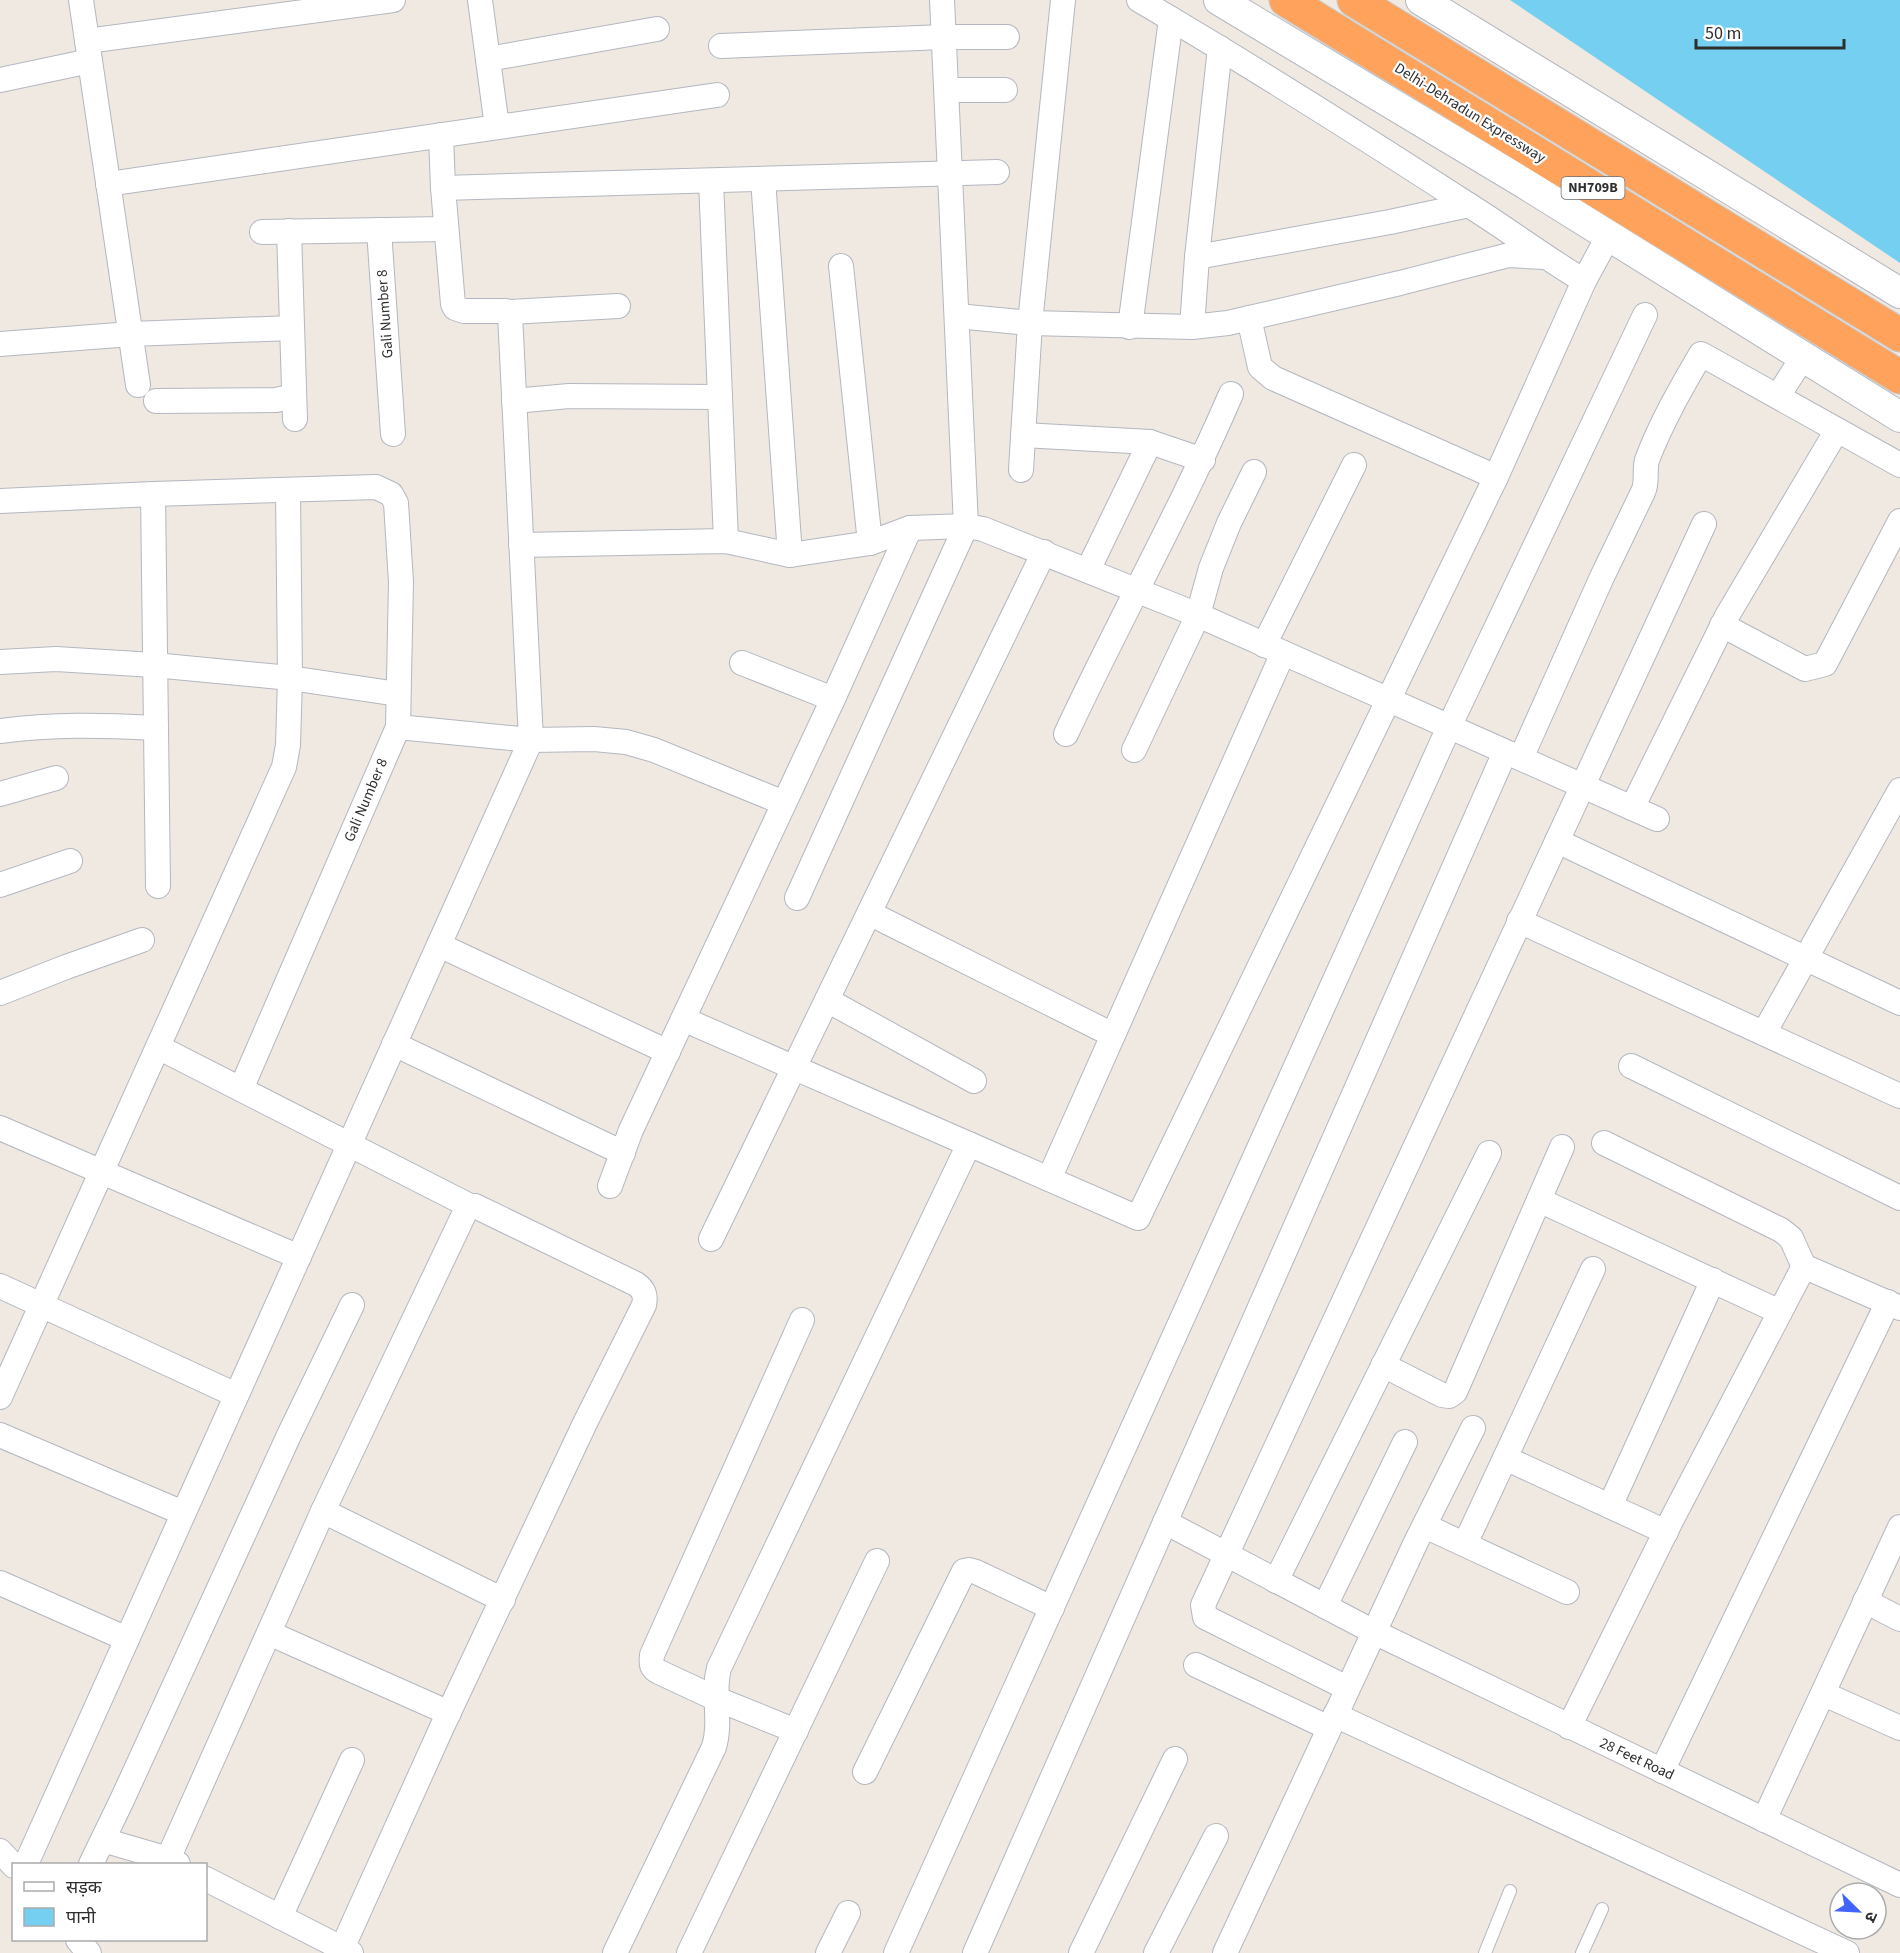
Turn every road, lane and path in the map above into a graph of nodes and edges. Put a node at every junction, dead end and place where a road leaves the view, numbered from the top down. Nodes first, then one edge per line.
1 (81, 0) edge
2 (393, 0) edge
3 (480, 0) edge
4 (942, 0) edge
5 (1063, 0) edge
6 (1139, 0) edge
7 (1220, 0) edge
8 (1286, 0) edge
9 (1354, 0) edge
10 (1421, 0) edge
11 (1171, 19) junction
12 (657, 30) dead end
13 (944, 37) junction
14 (1007, 37) dead end
15 (721, 46) dead end
16 (1220, 48) junction
17 (89, 51) junction
18 (488, 59) junction
19 (0, 80) edge
20 (946, 90) junction
21 (1005, 90) dead end
22 (717, 95) dead end
23 (496, 127) junction
24 (441, 135) junction
25 (998, 172) dead end
26 (950, 174) junction
27 (763, 179) junction
28 (711, 181) junction
29 (108, 184) junction
30 (443, 188) junction
31 (1469, 205) junction
32 (379, 230) junction
33 (446, 230) junction
34 (289, 231) junction
35 (261, 232) dead end
36 (1605, 243) junction
37 (1197, 257) junction
38 (1544, 257) junction
39 (841, 267) dead end
40 (1586, 277) junction
41 (1900, 293) edge
42 (618, 306) dead end
43 (510, 312) junction
44 (1645, 315) dead end
45 (957, 316) junction
46 (1249, 318) junction
47 (1030, 323) junction
48 (1130, 327) junction
49 (1192, 327) junction
50 (292, 328) junction
51 (131, 334) junction
52 (1900, 335) edge
53 (0, 344) edge
54 (1900, 376) edge
55 (1789, 378) junction
56 (138, 385) dead end
57 (1231, 394) dead end
58 (720, 397) junction
59 (156, 401) dead end
60 (514, 401) junction
61 (1900, 417) edge
62 (1837, 430) junction
63 (393, 434) dead end
64 (1023, 435) junction
65 (1150, 442) junction
66 (1203, 460) junction
67 (1354, 465) dead end
68 (1900, 465) edge
69 (1021, 470) dead end
70 (1254, 472) dead end
71 (1496, 477) junction
72 (288, 489) junction
73 (153, 494) junction
74 (0, 501) edge
75 (1900, 521) edge
76 (1704, 524) dead end
77 (966, 526) junction
78 (910, 528) junction
79 (726, 542) junction
80 (870, 543) junction
81 (521, 545) junction
82 (1044, 552) junction
83 (790, 555) junction
84 (1088, 570) junction
85 (1136, 590) junction
86 (1198, 615) junction
87 (1722, 625) junction
88 (1273, 649) junction
89 (0, 662) edge
90 (742, 663) dead end
91 (154, 665) junction
92 (290, 678) junction
93 (398, 694) junction
94 (833, 699) junction
95 (1388, 700) junction
96 (398, 727) junction
97 (1449, 727) junction
98 (155, 728) junction
99 (0, 731) edge
100 (1066, 734) dead end
101 (531, 740) junction
102 (1134, 750) dead end
103 (1513, 755) junction
104 (56, 778) dead end
105 (1582, 786) junction
106 (1900, 790) edge
107 (0, 794) edge
108 (784, 803) junction
109 (1632, 808) junction
110 (1657, 819) dead end
111 (1557, 841) junction
112 (70, 861) dead end
113 (0, 885) edge
114 (158, 886) dead end
115 (797, 898) dead end
116 (869, 913) junction
117 (1520, 921) junction
118 (142, 940) dead end
119 (439, 945) junction
120 (1805, 959) junction
121 (0, 993) edge
122 (827, 1000) junction
123 (1900, 1003) edge
124 (683, 1019) junction
125 (1764, 1033) junction
126 (1113, 1035) junction
127 (394, 1044) junction
128 (158, 1047) junction
129 (668, 1052) junction
130 (1631, 1066) dead end
131 (794, 1068) junction
132 (974, 1081) dead end
133 (241, 1089) junction
134 (1900, 1096) edge
135 (0, 1128) edge
136 (1604, 1143) dead end
137 (349, 1144) junction
138 (969, 1144) junction
139 (1562, 1148) dead end
140 (623, 1153) junction
141 (1489, 1153) dead end
142 (102, 1172) junction
143 (1049, 1179) junction
144 (610, 1186) dead end
145 (1900, 1198) edge
146 (1539, 1200) junction
147 (470, 1206) junction
148 (711, 1239) dead end
149 (299, 1257) junction
150 (1593, 1269) dead end
151 (1805, 1269) junction
152 (1713, 1280) junction
153 (0, 1286) edge
154 (41, 1305) junction
155 (352, 1305) dead end
156 (1894, 1305) edge
157 (1780, 1312) junction
158 (802, 1320) dead end
159 (1383, 1365) junction
160 (236, 1395) junction
161 (0, 1397) edge
162 (1473, 1428) dead end
163 (0, 1435) edge
164 (1405, 1442) dead end
165 (1505, 1458) junction
166 (1610, 1506) junction
167 (323, 1511) junction
168 (183, 1513) junction
169 (1165, 1522) junction
170 (1425, 1526) junction
171 (1900, 1527) edge
172 (1666, 1532) junction
173 (1465, 1544) junction
174 (1226, 1553) junction
175 (877, 1561) dead end
176 (1276, 1581) junction
177 (0, 1583) edge
178 (1567, 1592) dead end
179 (502, 1600) junction
180 (1864, 1601) junction
181 (1325, 1606) junction
182 (1052, 1608) junction
183 (1900, 1619) edge
184 (1374, 1632) junction
185 (269, 1633) junction
186 (127, 1639) junction
187 (1196, 1665) dead end
188 (1347, 1688) junction
189 (1824, 1694) junction
190 (717, 1699) junction
191 (449, 1713) junction
192 (1332, 1721) junction
193 (1569, 1727) junction
194 (1900, 1728) edge
195 (796, 1731) junction
196 (1175, 1759) dead end
197 (352, 1760) dead end
198 (1662, 1771) junction
199 (865, 1772) dead end
200 (1764, 1820) junction
201 (1216, 1836) dead end
202 (104, 1840) junction
203 (0, 1851) edge
204 (173, 1862) edge
205 (26, 1863) edge
206 (92, 1863) edge
207 (12, 1864) edge
208 (207, 1880) edge
209 (1900, 1886) edge
210 (1510, 1891) dead end
211 (1602, 1909) dead end
212 (848, 1913) dead end
213 (280, 1917) junction
214 (79, 1941) edge
215 (345, 1952) edge
216 (89, 1953) edge
217 (615, 1953) edge
218 (689, 1953) edge
219 (828, 1953) edge
220 (896, 1953) edge
221 (975, 1953) edge
222 (1081, 1953) edge
223 (1156, 1953) edge
224 (1225, 1953) edge
225 (1485, 1953) edge
226 (1582, 1953) edge
227 (1846, 1953) edge

1 - 17 street
2 - 17 street
3 - 18 street
4 - 13 street
5 - 47 street
6 - 11 street
7 - 36 street
8 - 54 highway, Delhi-Dehradun Expressway / NH709B
9 - 52 highway, NH709B
10 - 41 street
11 - 16 street
11 - 48 street
12 - 18 street
13 - 14 street
13 - 15 street
13 - 20 street
16 - 31 street
16 - 37 street
17 - 19 street
17 - 29 street
18 - 23 street
20 - 21 street
20 - 26 street
22 - 23 street
23 - 24 street
24 - 29 street
24 - 30 street
25 - 26 street
26 - 27 street
26 - 45 street
27 - 28 street
27 - 83 street
28 - 30 street
28 - 58 street
29 - 51 street
30 - 33 street
31 - 37 street
31 - 38 street
32 - 33 street
32 - 34 street
32 - 63 street, Gali Number 8
33 - 43 street
34 - 35 street
34 - 50 street
36 - 40 street
36 - 55 street
37 - 49 street
38 - 40 street
38 - 46 street
39 - 80 street
40 - 71 street
42 - 43 street
43 - 60 street
44 - 97 street
45 - 47 street
45 - 77 street
46 - 49 street
46 - 71 street
47 - 48 street
47 - 64 street
48 - 49 street
50 - 51 street
50 - 59 street
51 - 53 street
51 - 56 street
55 - 61 street
55 - 62 street
55 - 103 street
57 - 66 street
58 - 60 street
58 - 79 street
60 - 81 street
62 - 68 street
62 - 87 street
64 - 65 street
64 - 69 street
65 - 66 street
65 - 84 street
66 - 85 street
67 - 88 street
70 - 86 street
71 - 95 street
72 - 73 street
72 - 92 street
72 - 93 street, Gali Number 8
73 - 74 street
73 - 91 street
75 - 87 street
76 - 105 street
77 - 78 street
77 - 82 street
77 - 115 street
78 - 80 street
78 - 94 street
79 - 81 street
79 - 83 street
80 - 83 street
81 - 101 street
82 - 84 street
82 - 116 street
84 - 85 street
85 - 86 street
85 - 100 street
86 - 88 street
86 - 102 street
87 - 109 street
88 - 95 street
88 - 126 street
89 - 91 street
90 - 94 street
91 - 92 street
91 - 98 street
92 - 93 street
92 - 128 street
93 - 96 street, Gali Number 8
94 - 108 street
95 - 97 street
95 - 143 street
96 - 101 street
96 - 133 street, Gali Number 8
97 - 103 street
97 - 182 street
98 - 99 street
98 - 114 street
101 - 108 street
101 - 119 street
103 - 105 street
103 - 169 street
104 - 107 street
105 - 109 street
105 - 111 street
106 - 120 street
108 - 124 street
109 - 110 street
111 - 117 street
111 - 120 street
112 - 113 street
116 - 122 street
116 - 126 street
117 - 125 street
117 - 174 street
118 - 121 street
119 - 127 street
119 - 129 street
120 - 123 street
120 - 125 street
122 - 131 street
122 - 132 street
124 - 129 street
124 - 131 street
125 - 134 street
126 - 143 street
127 - 137 street
127 - 140 street
128 - 133 street
128 - 142 street
129 - 140 street
130 - 145 street
131 - 138 street
131 - 148 street
133 - 137 street
135 - 142 street
136 - 151 street
137 - 147 street
137 - 149 street
138 - 143 street
138 - 190 street
139 - 146 street
140 - 144 street
141 - 159 street
142 - 149 street
142 - 154 street
146 - 152 street
146 - 159 street
147 - 167 street
147 - 179 street
149 - 160 street
150 - 165 street
151 - 156 street
151 - 157 street
152 - 157 street
152 - 166 street
153 - 154 street
154 - 160 street
154 - 161 street
155 - 202 street
156 - 198 street
157 - 172 street
158 - 190 street
159 - 176 street
160 - 168 street
162 - 170 street
163 - 168 street
164 - 181 street
165 - 166 street
165 - 173 street
166 - 172 street
167 - 179 street
167 - 185 street
168 - 186 street
169 - 174 street, 28 Feet Road
169 - 221 street
170 - 173 street
170 - 184 street
171 - 180 street
172 - 193 street
173 - 178 street
174 - 176 street, 28 Feet Road
174 - 188 street
175 - 195 street
176 - 181 street, 28 Feet Road
177 - 186 street
179 - 191 street
180 - 183 street
180 - 189 street
181 - 184 street, 28 Feet Road
182 - 199 street
182 - 220 street
184 - 188 street
184 - 193 street, 28 Feet Road
185 - 191 street
185 - 204 street
186 - 205 street
187 - 192 street
188 - 192 street
189 - 194 street
189 - 200 street
190 - 195 street
190 - 217 street
191 - 215 street
192 - 224 street
192 - 227 street
193 - 198 street, 28 Feet Road
195 - 218 street
196 - 222 street
197 - 213 street
198 - 200 street, 28 Feet Road
200 - 209 street, 28 Feet Road
201 - 223 street
202 - 204 street
202 - 206 street
203 - 207 street
208 - 213 street
210 - 225 lane
211 - 226 lane
212 - 219 street
213 - 215 street
214 - 216 street

